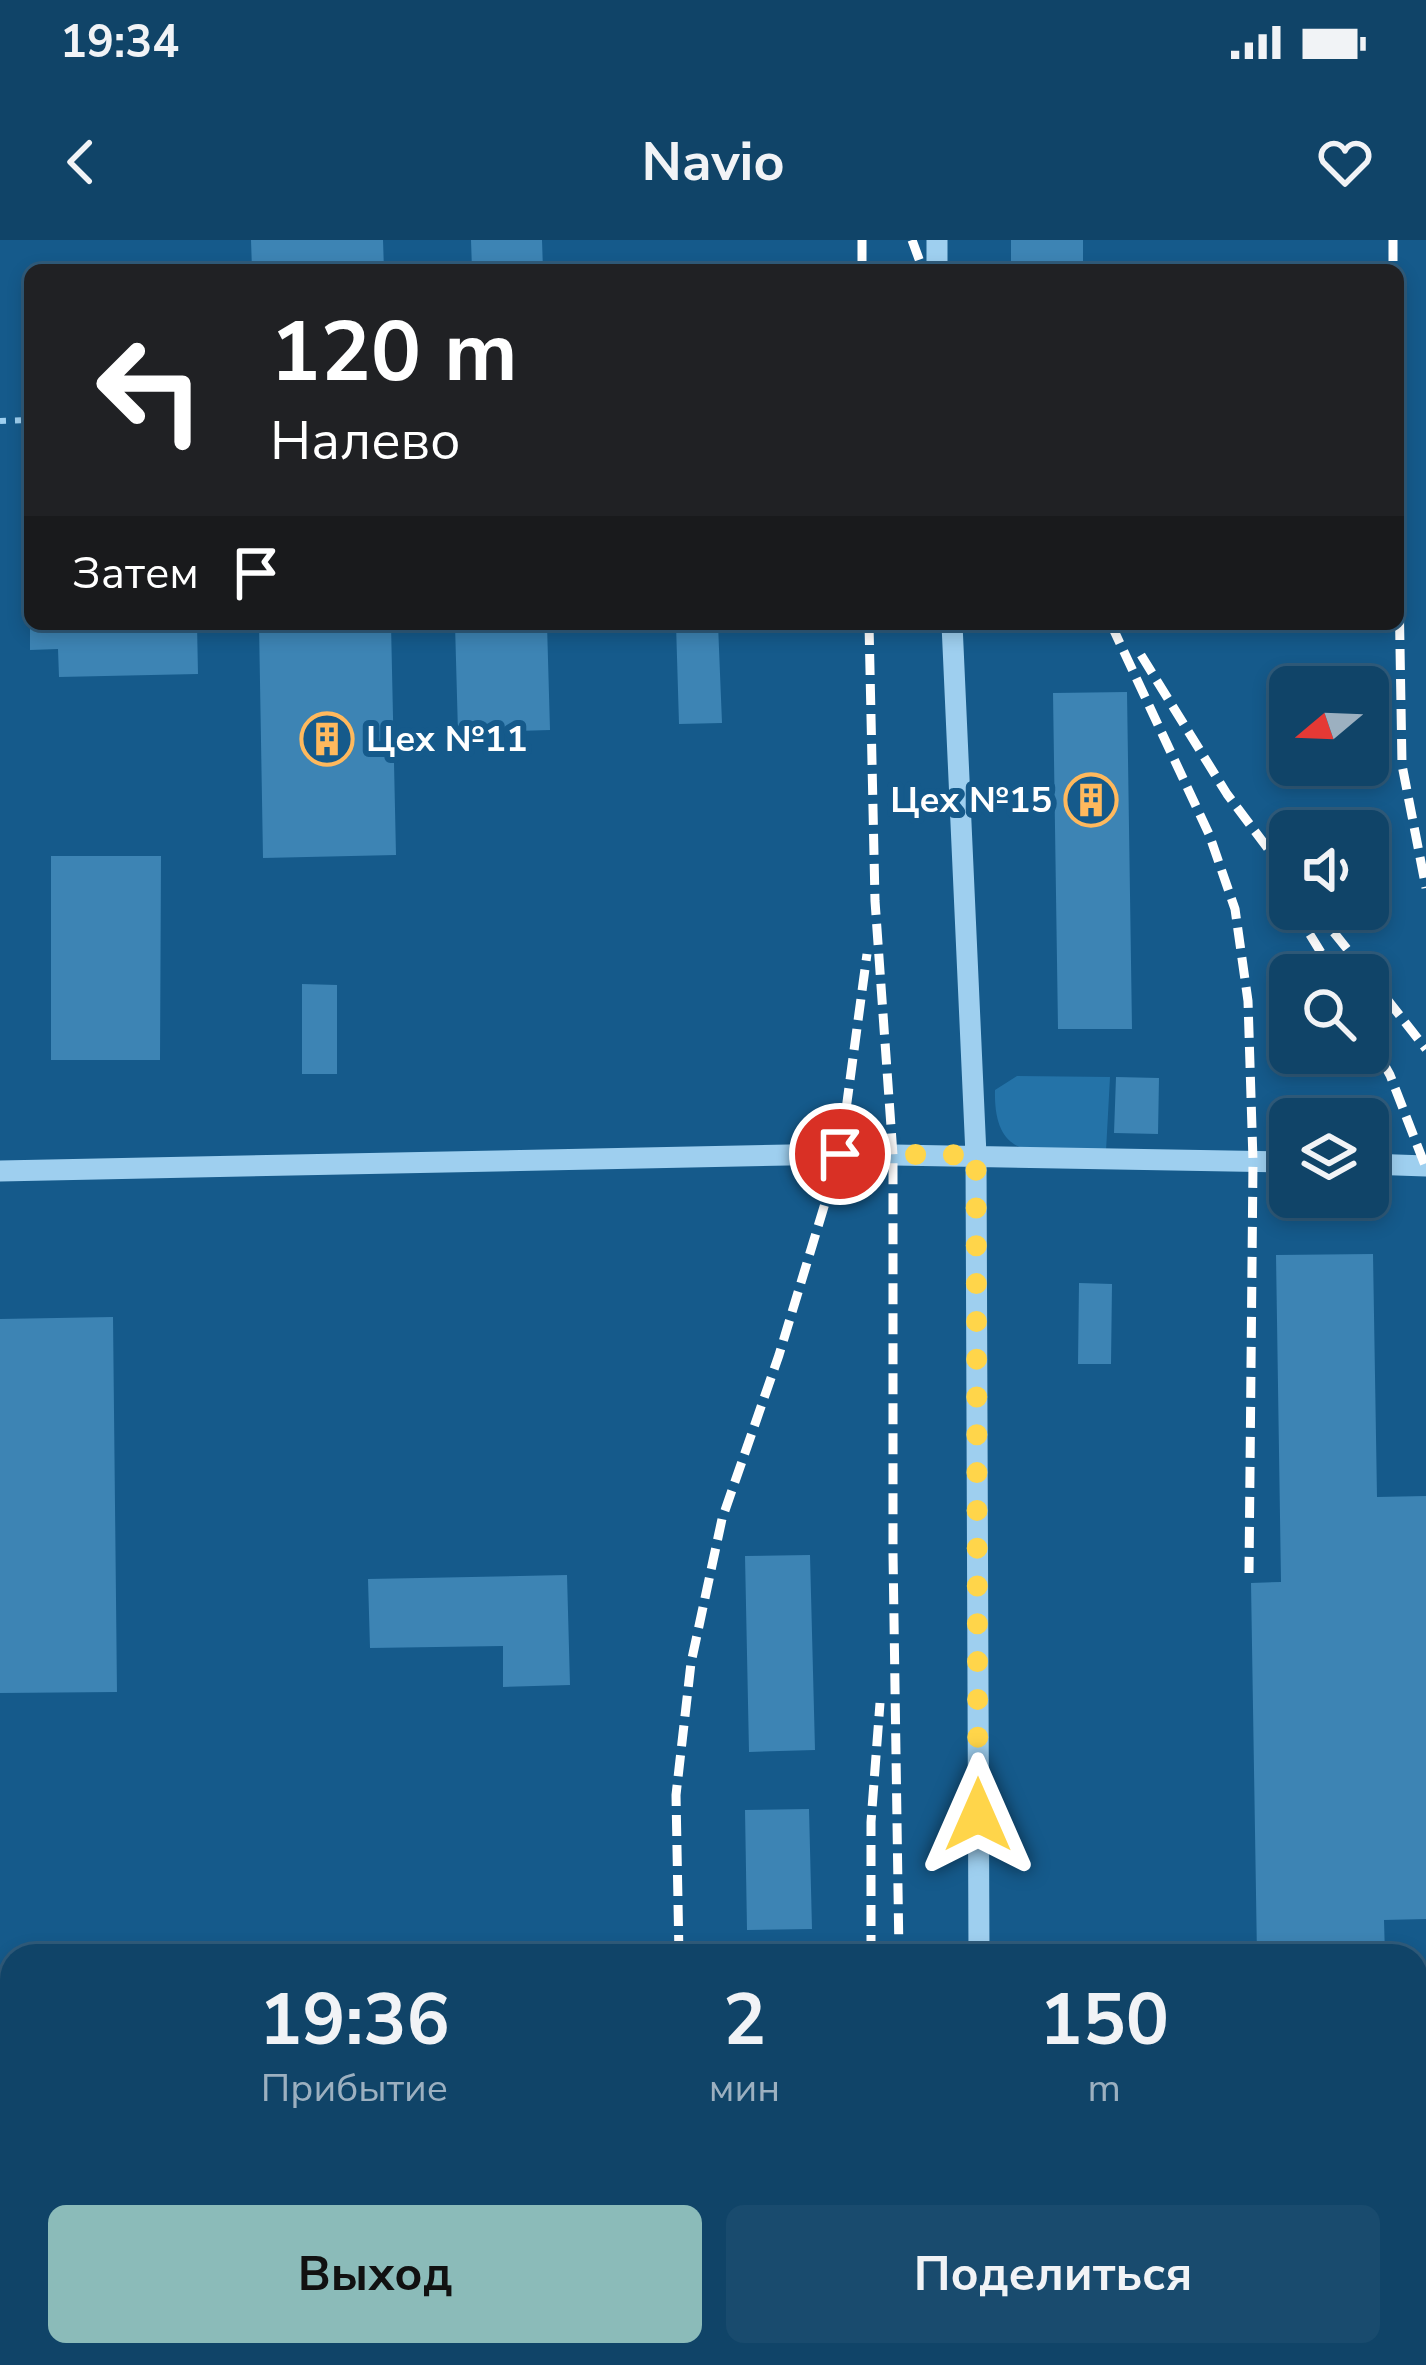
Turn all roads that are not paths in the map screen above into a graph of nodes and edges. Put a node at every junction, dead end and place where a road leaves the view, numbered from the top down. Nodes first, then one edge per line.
1 (952, 630) edge
2 (976, 1155) junction
3 (1269, 1162) edge
4 (1389, 1165) edge
5 (1426, 1166) edge
6 (0, 1171) edge
7 (979, 1944) edge

1 - 2 lane
2 - 3 lane
2 - 6 lane
2 - 7 lane
4 - 5 lane

